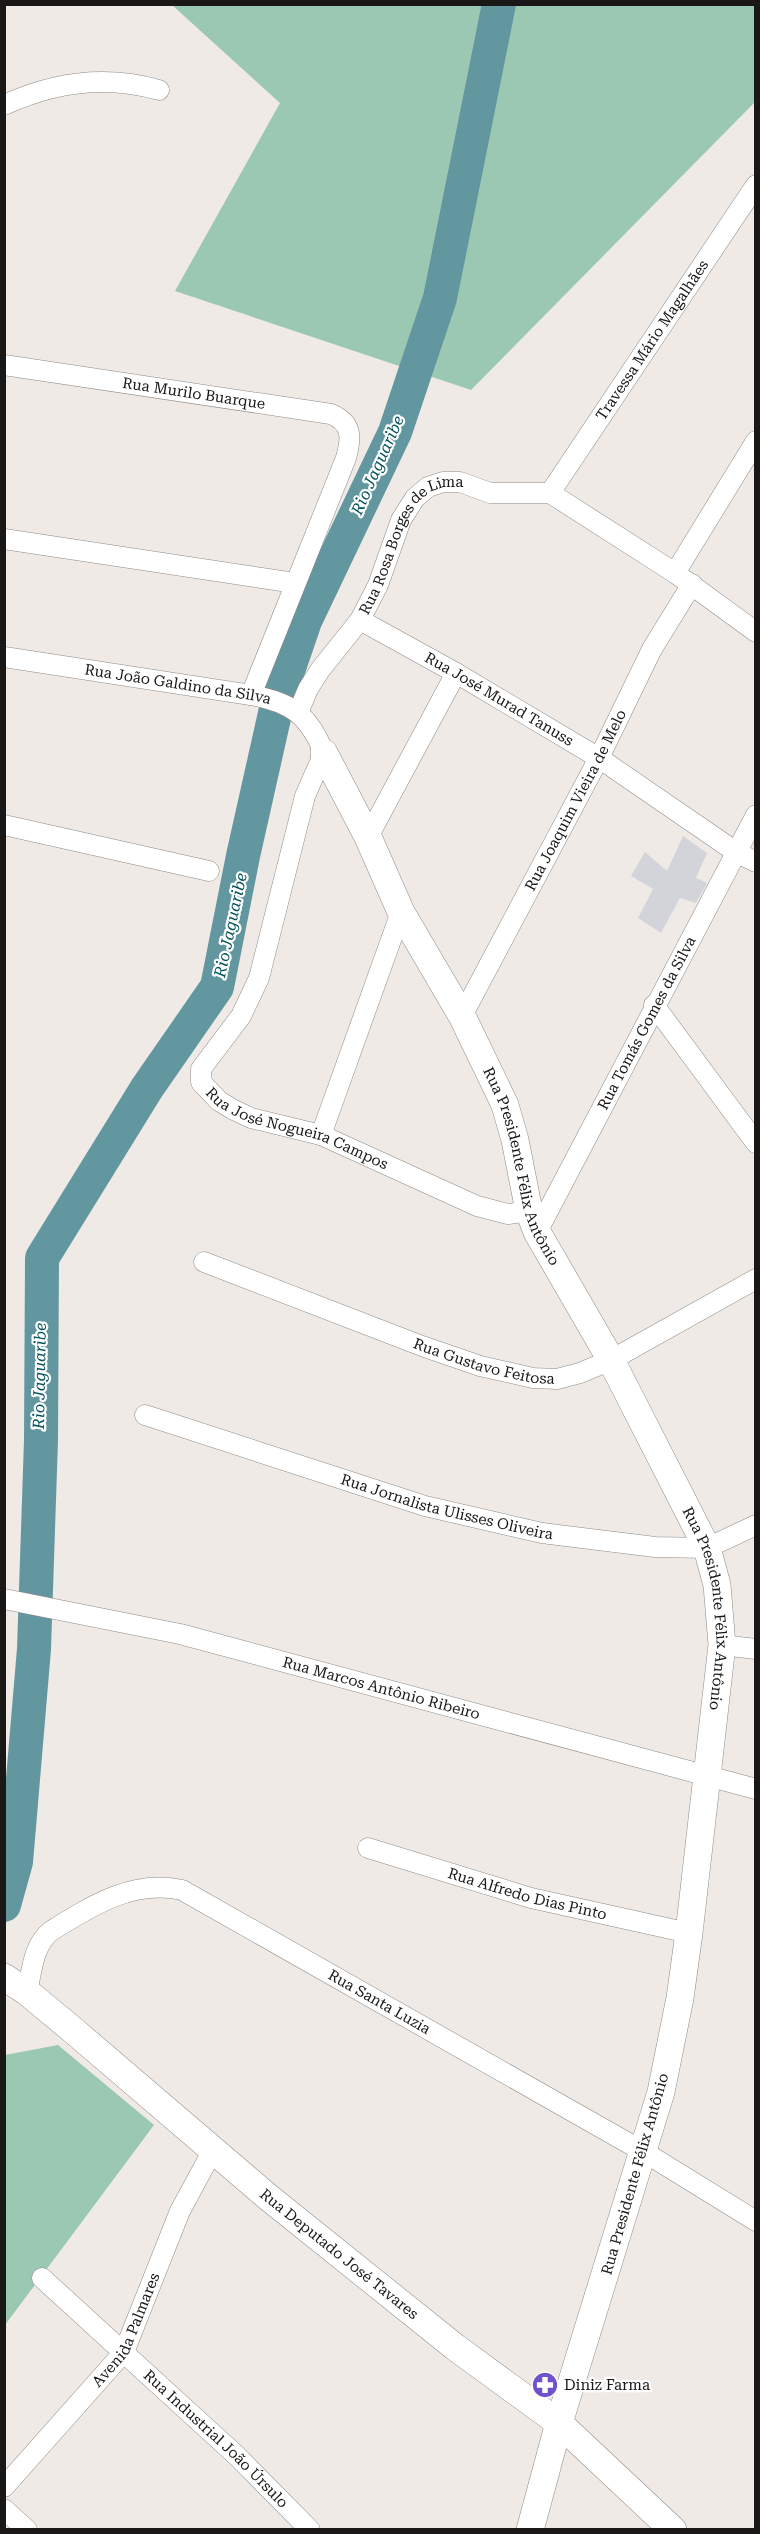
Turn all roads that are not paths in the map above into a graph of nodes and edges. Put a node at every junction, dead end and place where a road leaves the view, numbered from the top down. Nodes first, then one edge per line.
1 (159, 90) dead end
2 (4, 105) edge
3 (756, 185) edge
4 (4, 365) edge
5 (756, 441) edge
6 (550, 493) junction
7 (4, 538) edge
8 (675, 573) junction
9 (295, 583) junction
10 (692, 584) junction
11 (360, 620) junction
12 (756, 632) edge
13 (4, 657) edge
14 (456, 673) junction
15 (257, 696) junction
16 (294, 709) junction
17 (324, 753) junction
18 (599, 758) junction
19 (756, 815) edge
20 (4, 825) edge
21 (368, 837) junction
22 (736, 852) junction
23 (756, 862) edge
24 (208, 871) dead end
25 (401, 912) junction
26 (654, 1005) junction
27 (462, 1016) junction
28 (321, 1135) junction
29 (756, 1143) edge
30 (533, 1221) junction
31 (204, 1262) dead end
32 (756, 1279) edge
33 (611, 1360) junction
34 (145, 1415) dead end
35 (756, 1525) edge
36 (707, 1548) junction
37 (4, 1599) edge
38 (722, 1645) junction
39 (756, 1649) edge
40 (708, 1776) junction
41 (756, 1789) edge
42 (368, 1848) dead end
43 (689, 1933) junction
44 (4, 1977) edge
45 (27, 1992) junction
46 (213, 2151) junction
47 (644, 2152) junction
48 (756, 2222) edge
49 (42, 2278) dead end
50 (124, 2352) junction
51 (559, 2423) junction
52 (4, 2487) edge
53 (4, 2509) edge
54 (27, 2529) edge
55 (309, 2529) edge
56 (530, 2529) edge
57 (673, 2529) edge

1 - 2 street
3 - 6 street, Travessa Mário Magalhães
4 - 9 street, Rua Murilo Buarque
5 - 8 street
6 - 8 street
6 - 11 street, Rua Rosa Borges de Lima
7 - 9 street
8 - 10 street
9 - 15 street
10 - 12 street
10 - 18 street, Rua Joaquim Vieira de Melo
11 - 14 street, Rua José Murad Tanuss
11 - 16 street, Rua Rosa Borges de Lima
13 - 15 street, Rua João Galdino da Silva
14 - 18 street, Rua José Murad Tanuss
14 - 21 street
15 - 16 street, Rua João Galdino da Silva
16 - 17 street
17 - 21 street, Rua Presidente Félix Antônio
17 - 28 street, Rua José Nogueira Campos
18 - 22 street, Rua José Murad Tanuss
18 - 27 street, Rua Joaquim Vieira de Melo
19 - 22 street, Rua Tomás Gomes da Silva
20 - 24 street
21 - 25 street, Rua Presidente Félix Antônio
22 - 23 street, Rua José Murad Tanuss
22 - 26 street, Rua Tomás Gomes da Silva
25 - 27 street, Rua Presidente Félix Antônio
25 - 28 street
26 - 29 street
26 - 30 street, Rua Tomás Gomes da Silva
27 - 30 street, Rua Presidente Félix Antônio
28 - 30 street, Rua José Nogueira Campos
30 - 33 street, Rua Presidente Félix Antônio
31 - 33 street, Rua Gustavo Feitosa
32 - 33 street, Rua Gustavo Feitosa
33 - 36 street, Rua Presidente Félix Antônio
34 - 36 street, Rua Jornalista Ulisses Oliveira
35 - 36 street, Rua Jornalista Ulisses Oliveira
36 - 38 street, Rua Presidente Félix Antônio
37 - 40 street, Rua Marcos Antônio Ribeiro
38 - 39 street
38 - 40 street, Rua Presidente Félix Antônio
40 - 41 street, Rua Marcos Antônio Ribeiro
40 - 43 street, Rua Presidente Félix Antônio
42 - 43 street, Rua Alfredo Dias Pinto
43 - 47 street, Rua Presidente Félix Antônio
44 - 45 street, Rua Deputado José Tavares
45 - 46 street, Rua Deputado José Tavares
45 - 47 street, Rua Santa Luzia
46 - 50 street, Avenida Palmares
46 - 51 street, Rua Deputado José Tavares
47 - 48 street, Rua Santa Luzia
47 - 51 street, Rua Presidente Félix Antônio
49 - 50 street, Rua Industrial João Úrsulo
50 - 52 street, Avenida Palmares
50 - 55 street, Rua Industrial João Úrsulo
51 - 56 street, Rua Presidente Félix Antônio
51 - 57 street, Rua Deputado José Tavares
53 - 54 street

